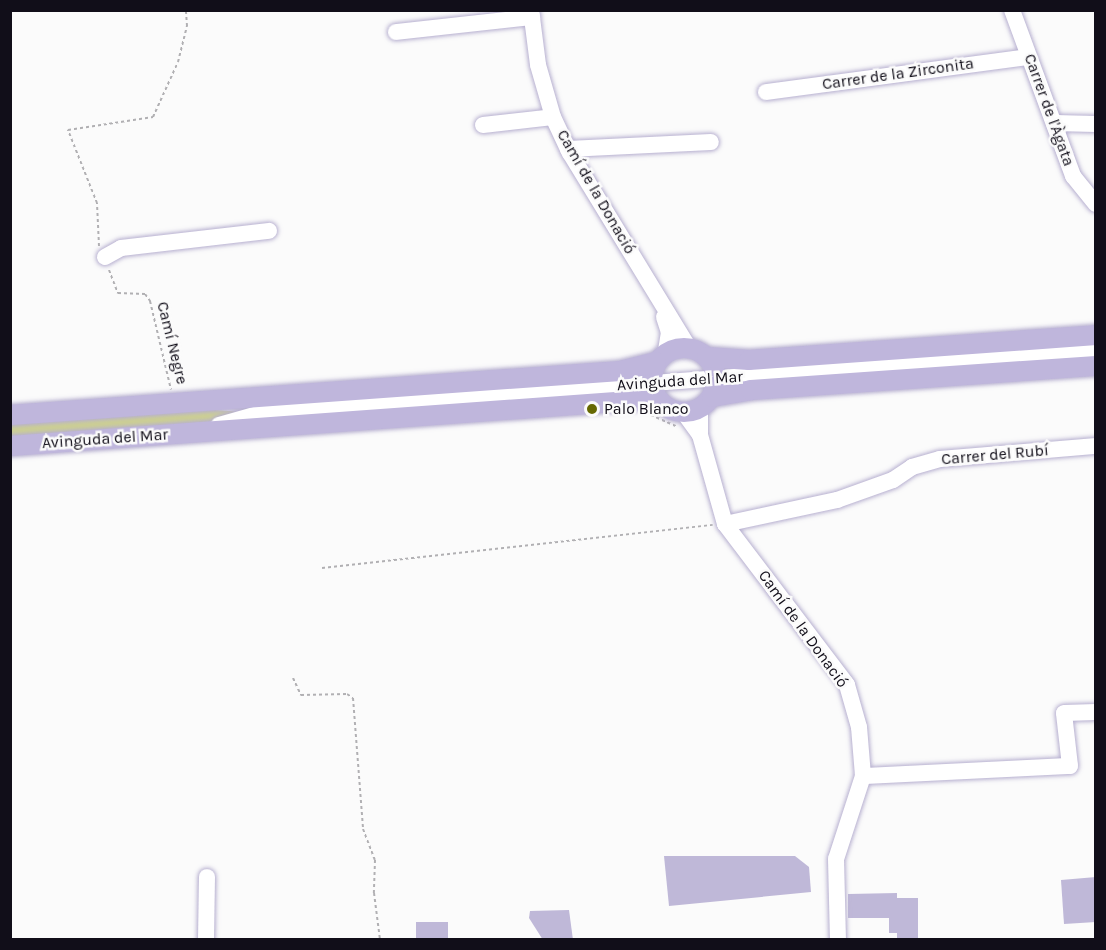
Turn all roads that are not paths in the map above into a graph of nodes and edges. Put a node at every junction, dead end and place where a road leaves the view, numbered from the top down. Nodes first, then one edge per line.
1 (1012, 10) edge
2 (534, 13) edge
3 (396, 32) dead end
4 (1029, 57) junction
5 (766, 92) dead end
6 (553, 117) junction
7 (1054, 123) junction
8 (1095, 124) edge
9 (483, 125) dead end
10 (711, 142) dead end
11 (568, 149) junction
12 (1095, 204) edge
13 (269, 231) dead end
14 (105, 257) road end
15 (658, 299) junction
16 (1095, 335) edge
17 (689, 348) junction
18 (1095, 350) edge
19 (661, 357) junction
20 (707, 357) junction
21 (1095, 366) edge
22 (717, 378) junction
23 (654, 391) junction
24 (197, 402) junction
25 (699, 407) junction
26 (265, 412) junction
27 (10, 415) edge
28 (200, 432) junction
29 (10, 446) edge
30 (1095, 446) edge
31 (725, 524) junction
32 (1095, 712) edge
33 (863, 776) junction
34 (207, 877) dead end
35 (206, 939) edge
36 (838, 939) edge

1 - 4 street, Carrer de l'Àgata
2 - 3 street
2 - 6 street, Camí de la Donació
4 - 5 street, Carrer de la Zirconita
4 - 7 street, Carrer de l'Àgata
6 - 9 street
6 - 11 street, Camí de la Donació
7 - 8 street
7 - 12 street, Carrer de l'Àgata
10 - 11 street
11 - 15 street, Camí de la Donació
13 - 14 street
15 - 17 street, Camí de la Donació
15 - 19 street, Camí de la Donació
16 - 20 main road, Avinguda del Mar
17 - 19 main road, Avinguda del Mar
17 - 20 main road
18 - 22 street, Avinguda del Mar
19 - 23 main road
19 - 24 main road, Avinguda del Mar
20 - 22 main road
21 - 25 main road, Avinguda del Mar
22 - 23 street, Avinguda del Mar
22 - 25 main road
23 - 25 main road
23 - 26 street, Avinguda del Mar
23 - 28 main road, Avinguda del Mar
24 - 26 street, Avinguda del Mar
24 - 27 main road, Avinguda del Mar
25 - 31 street, Camí de la Donació
26 - 28 street, Avinguda del Mar
28 - 29 main road, Avinguda del Mar
30 - 31 street, Carrer del Rubí
31 - 33 street, Camí de la Donació
32 - 33 street
33 - 36 street, Camí de la Donació
34 - 35 street

